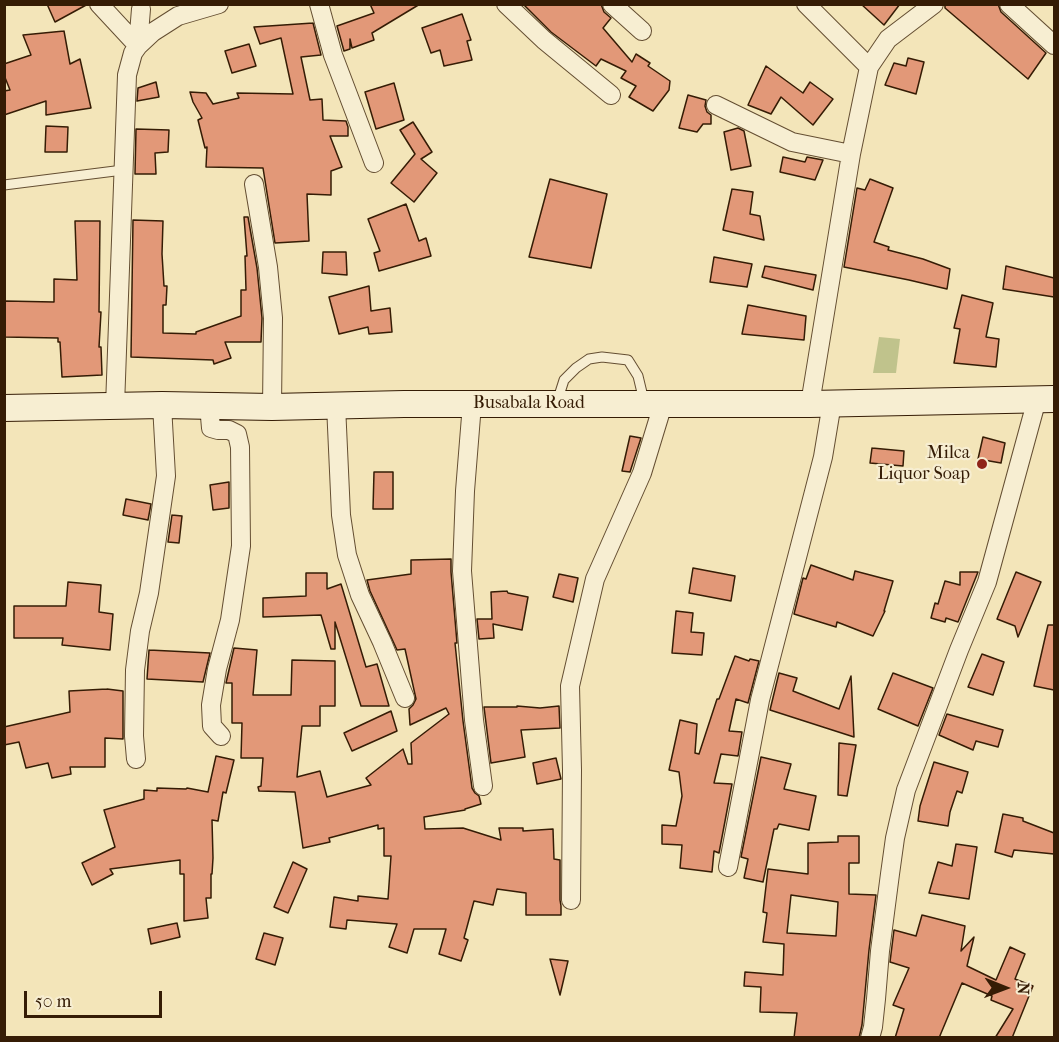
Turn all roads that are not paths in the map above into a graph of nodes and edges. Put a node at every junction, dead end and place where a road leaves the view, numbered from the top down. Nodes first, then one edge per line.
1 (99, 4) edge
2 (219, 4) edge
3 (319, 4) edge
4 (506, 4) edge
5 (612, 4) edge
6 (806, 4) edge
7 (934, 4) edge
8 (1009, 4) edge
9 (142, 7) edge
10 (159, 28) junction
11 (642, 32) dead end
12 (1054, 45) edge
13 (138, 46) junction
14 (868, 67) junction
15 (611, 95) dead end
16 (716, 105) dead end
17 (851, 154) junction
18 (374, 163) dead end
19 (123, 170) junction
20 (254, 184) dead end
21 (4, 185) edge
22 (1046, 399) edge
23 (471, 404) junction
24 (556, 404) junction
25 (654, 404) junction
26 (821, 404) junction
27 (162, 405) junction
28 (209, 405) junction
29 (336, 405) junction
30 (115, 406) junction
31 (272, 407) junction
32 (4, 408) edge
33 (405, 698) dead end
34 (221, 736) dead end
35 (136, 759) dead end
36 (483, 786) dead end
37 (728, 867) dead end
38 (571, 900) dead end
39 (870, 1038) edge

1 - 13 street
2 - 10 street
3 - 18 street
4 - 15 street
5 - 11 street
6 - 14 street
7 - 14 street
8 - 12 street
9 - 10 street
9 - 13 street
10 - 13 street
13 - 19 street
14 - 17 street
16 - 17 street
17 - 26 street
19 - 21 lane
19 - 30 street
20 - 31 street
22 - 26 street, Busabala Road
22 - 39 street
23 - 24 street, Busabala Road
23 - 29 street, Busabala Road
23 - 36 street
24 - 25 street, Busabala Road
24 - 25 lane
25 - 26 street, Busabala Road
25 - 38 street
26 - 37 street
27 - 28 street, Busabala Road
27 - 30 street, Busabala Road
27 - 35 street
28 - 31 street, Busabala Road
28 - 34 street
29 - 31 street, Busabala Road
29 - 33 street
30 - 32 street, Busabala Road

